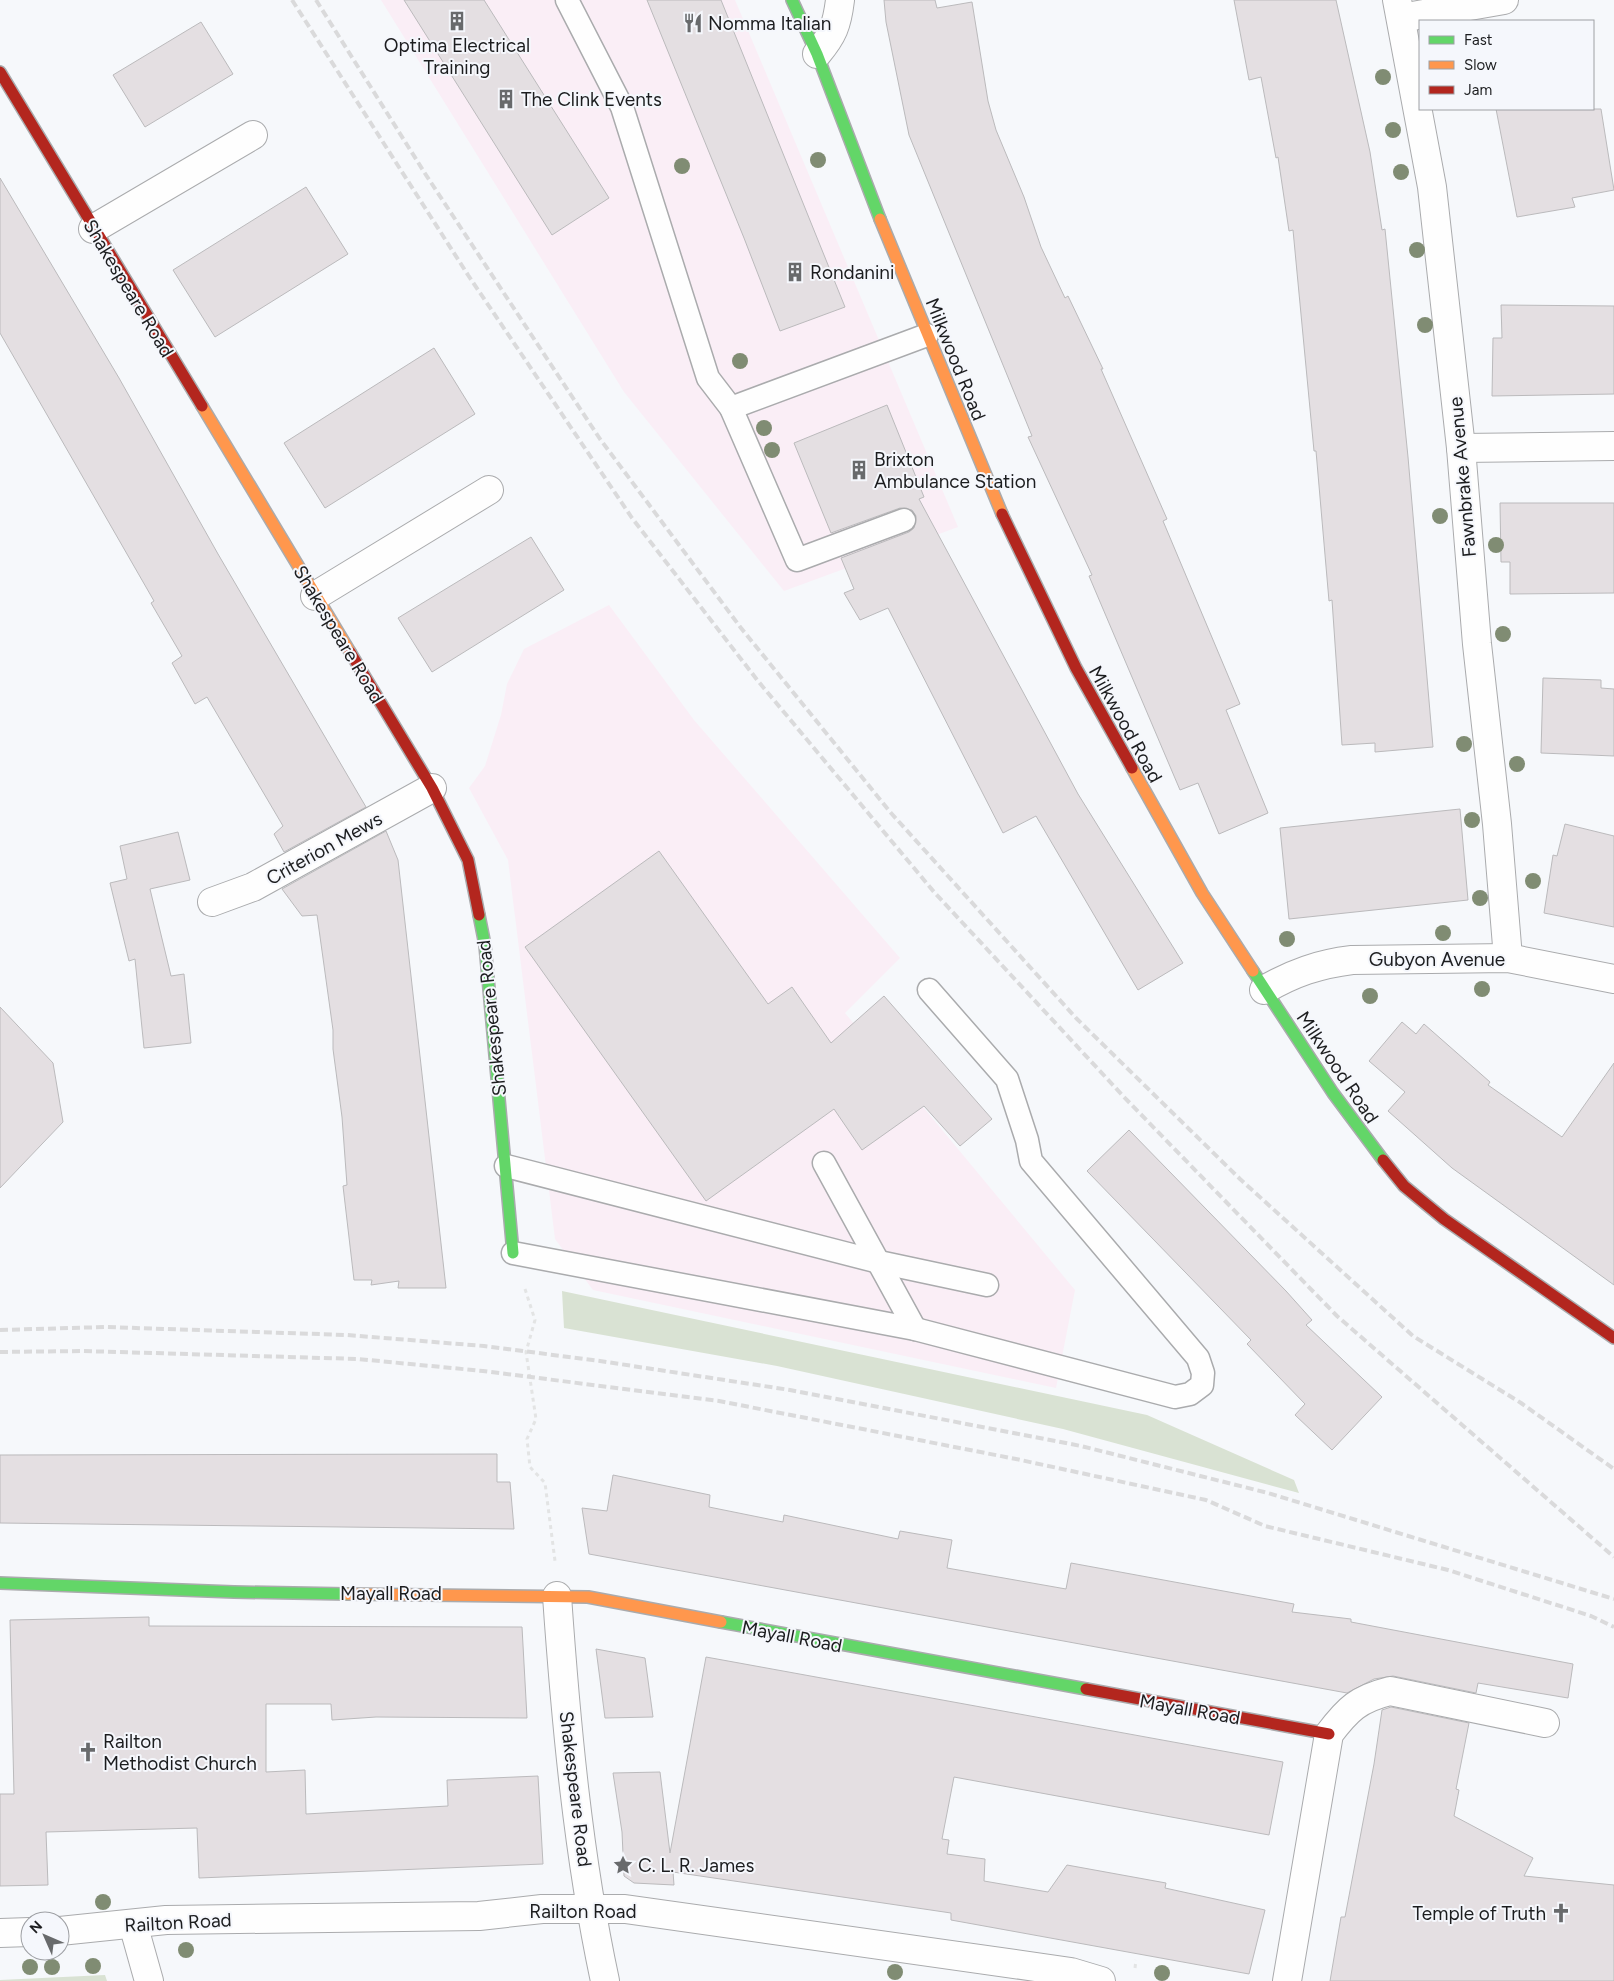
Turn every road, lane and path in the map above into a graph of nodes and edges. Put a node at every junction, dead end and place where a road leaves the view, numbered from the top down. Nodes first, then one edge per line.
1 (567, 0) edge
2 (792, 0) edge
3 (840, 0) edge
4 (1504, 0) edge
5 (1399, 9) edge
6 (817, 54) junction
7 (0, 72) edge
8 (253, 135) dead end
9 (93, 229) junction
10 (927, 335) junction
11 (731, 408) junction
12 (1614, 446) edge
13 (1461, 448) junction
14 (489, 490) dead end
15 (904, 520) dead end
16 (315, 596) junction
17 (432, 788) junction
18 (212, 902) dead end
19 (1508, 958) junction
20 (1614, 978) edge
21 (928, 990) dead end
22 (1264, 990) junction
23 (824, 1163) dead end
24 (506, 1166) junction
25 (512, 1253) joint
26 (879, 1262) junction
27 (988, 1284) dead end
28 (536, 1320) dead end
29 (915, 1329) junction
30 (1614, 1338) edge
31 (552, 1543) dead end
32 (0, 1583) edge
33 (557, 1596) junction
34 (1545, 1723) dead end
35 (1329, 1734) junction
36 (590, 1908) junction
37 (133, 1924) junction
38 (70, 1930) edge
39 (20, 1932) edge
40 (0, 1933) edge
41 (1062, 1976) edge
42 (149, 1981) edge
43 (604, 1981) edge
44 (1101, 1981) edge
45 (1287, 1981) edge

1 - 11 lane
2 - 6 street, Milkwood Road
3 - 6 street
4 - 5 street
5 - 13 street, Fawnbrake Avenue
6 - 10 street, Milkwood Road
7 - 9 street, Shakespeare Road
8 - 9 street
9 - 16 street, Shakespeare Road
10 - 11 lane
10 - 22 street, Milkwood Road
11 - 15 lane
12 - 13 street
13 - 19 street, Fawnbrake Avenue
14 - 16 street
16 - 17 street, Shakespeare Road
17 - 18 street, Criterion Mews
17 - 24 street, Shakespeare Road
19 - 20 street, Gubyon Avenue
19 - 22 street, Gubyon Avenue
21 - 29 lane
22 - 30 street, Milkwood Road
23 - 26 lane
24 - 25 street, Shakespeare Road
24 - 26 lane
25 - 29 lane
26 - 27 lane
26 - 29 lane
28 - 31 path
32 - 33 street, Mayall Road
33 - 35 street, Mayall Road
33 - 36 street, Shakespeare Road
34 - 35 street
35 - 45 street
36 - 37 street, Railton Road
36 - 41 street, Railton Road
36 - 43 street, Shakespeare Road
37 - 38 street, Railton Road
37 - 42 street
39 - 40 street
41 - 44 street, Railton Road

